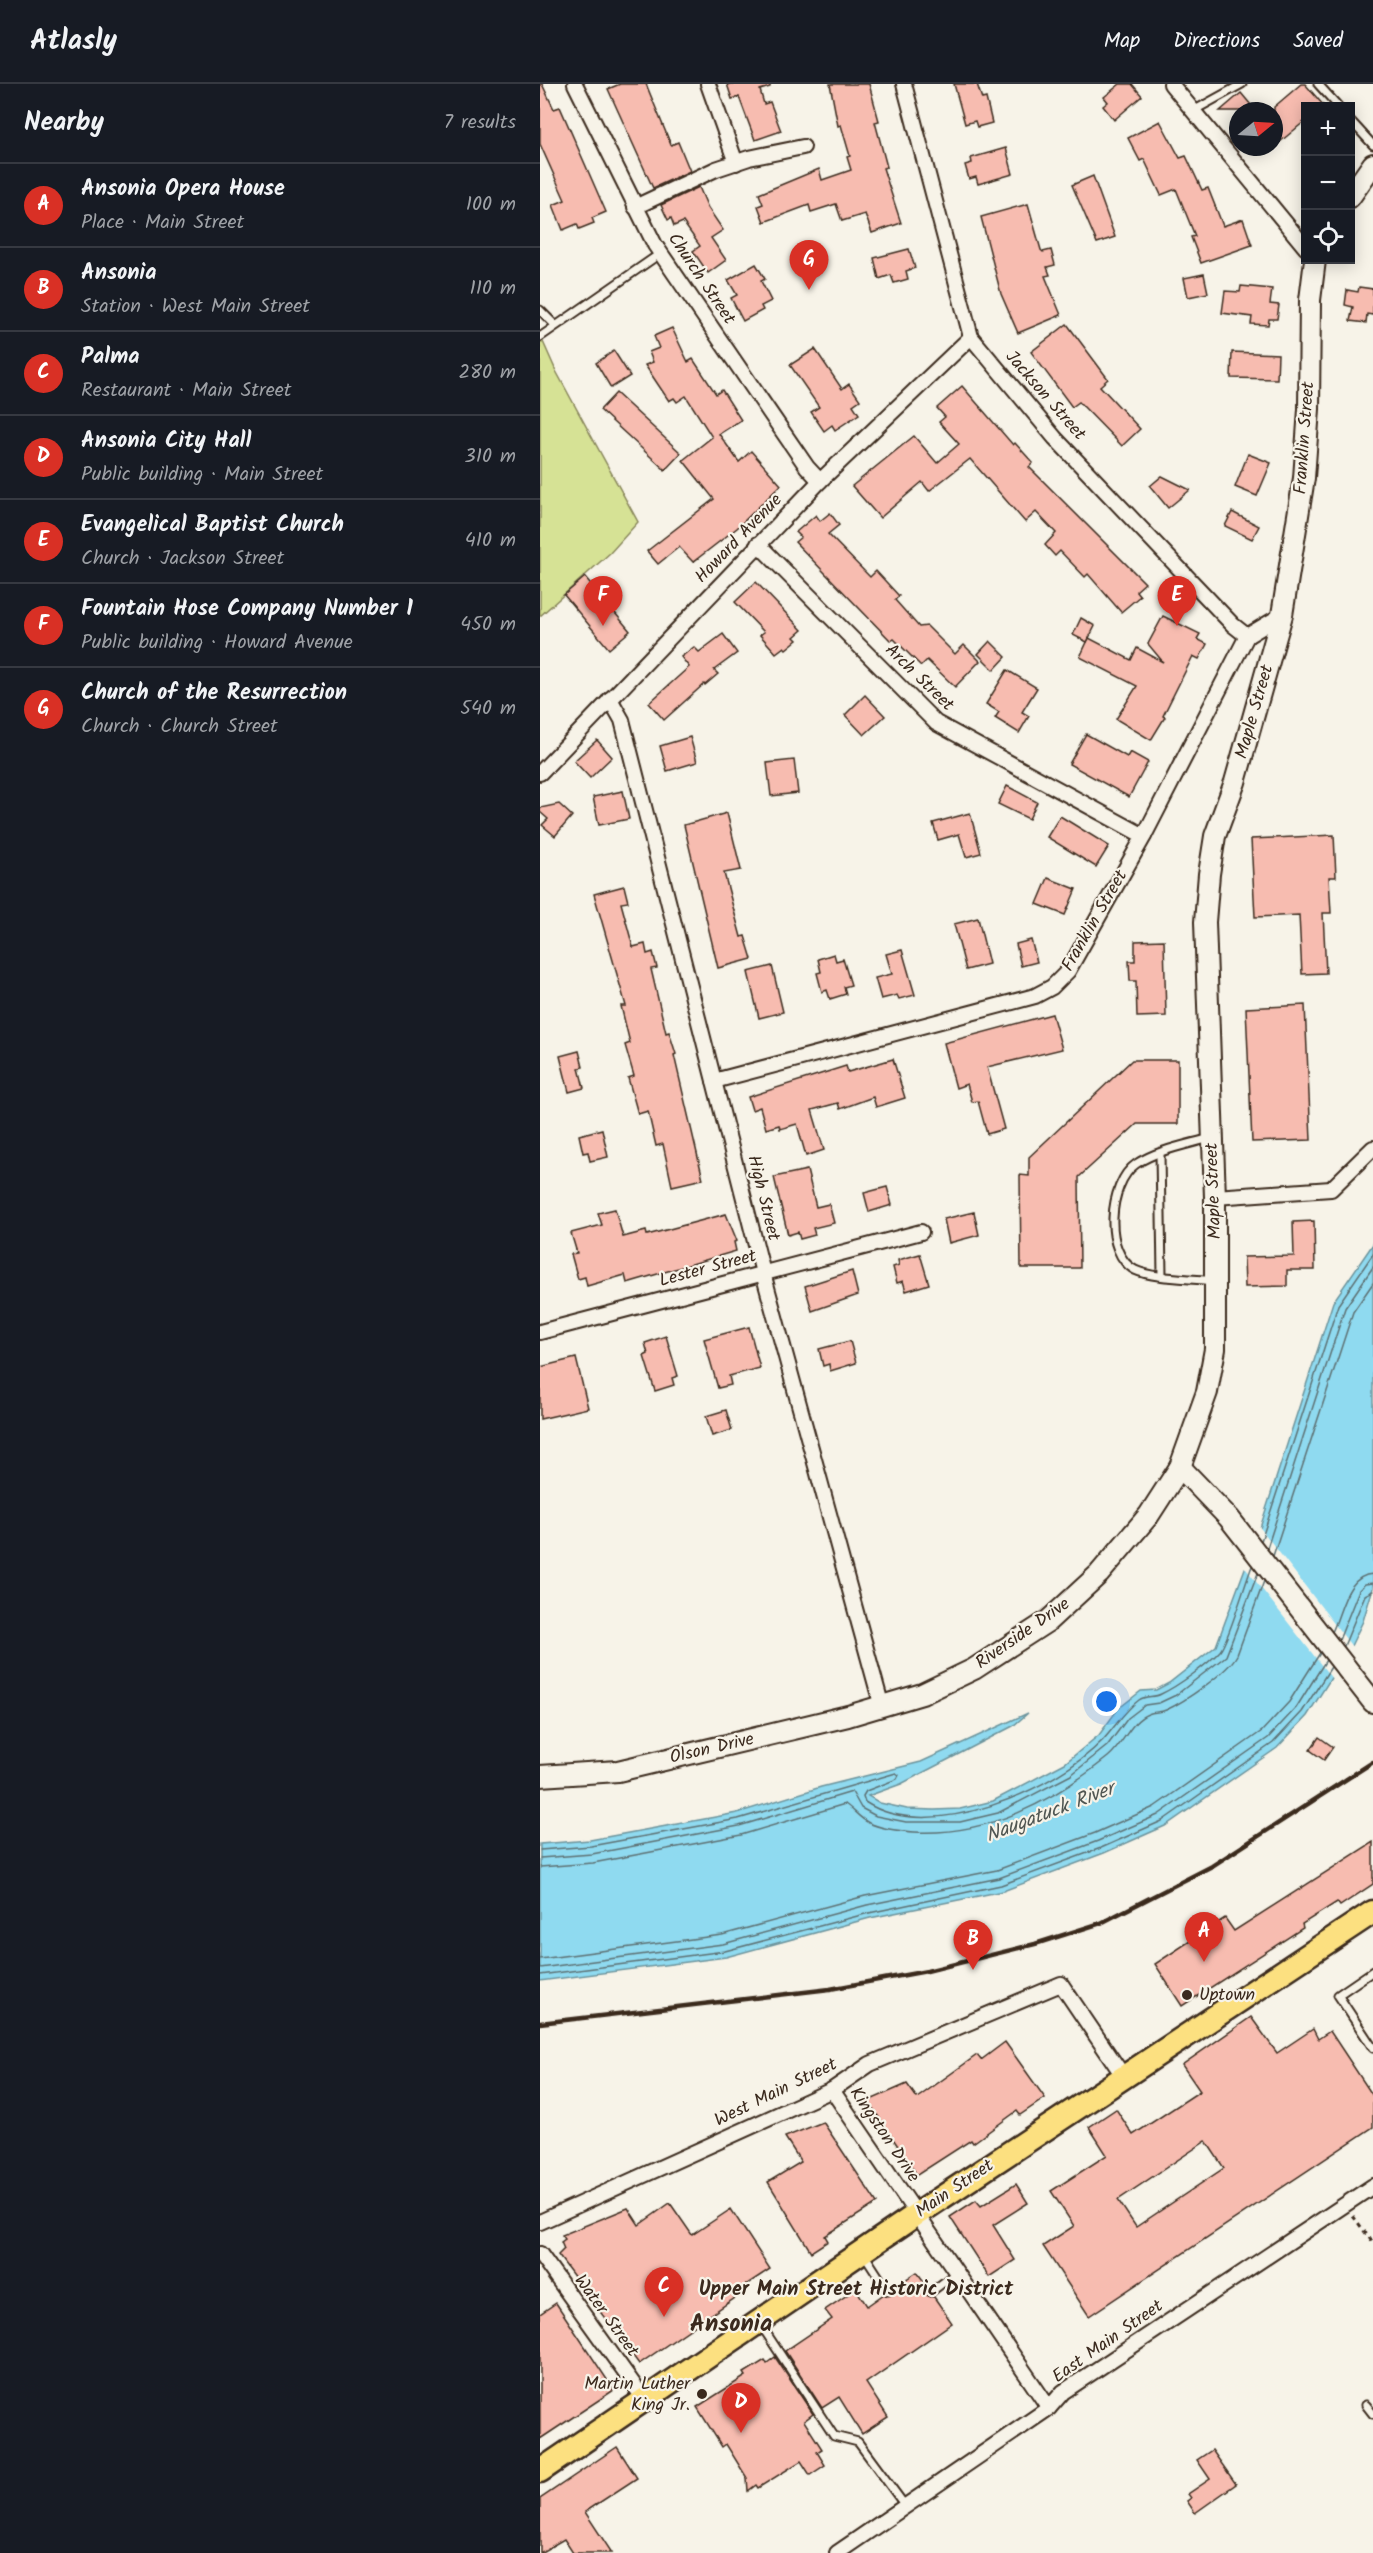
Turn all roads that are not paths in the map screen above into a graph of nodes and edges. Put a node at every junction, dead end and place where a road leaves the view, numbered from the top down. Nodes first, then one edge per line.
1 (575, 84) edge
2 (708, 84) edge
3 (904, 84) edge
4 (1171, 84) edge
5 (1242, 84) edge
6 (1318, 84) edge
7 (1334, 102) edge
8 (1192, 111) junction
9 (1355, 125) edge
10 (1373, 145) edge
11 (803, 147) dead end
12 (736, 163) junction
13 (1373, 164) edge
14 (1355, 190) edge
15 (635, 207) junction
16 (1301, 243) edge
17 (661, 253) junction
18 (1314, 264) edge
19 (540, 310) edge
20 (555, 325) junction
21 (540, 337) edge
22 (971, 337) junction
23 (820, 481) junction
24 (758, 544) junction
25 (1282, 615) junction
26 (1247, 636) junction
27 (610, 699) junction
28 (540, 773) edge
29 (1144, 836) junction
30 (714, 1081) junction
31 (1213, 1137) junction
32 (1373, 1148) edge
33 (1160, 1154) junction
34 (1215, 1197) junction
35 (921, 1232) dead end
36 (763, 1273) junction
37 (1162, 1275) junction
38 (1216, 1281) junction
39 (540, 1332) edge
40 (1179, 1467) junction
41 (1373, 1702) edge
42 (882, 1707) junction
43 (540, 1776) edge
44 (1373, 1912) edge
45 (1373, 1971) edge
46 (1373, 2048) edge
47 (1124, 2077) junction
48 (832, 2090) junction
49 (1373, 2186) edge
50 (917, 2214) junction
51 (540, 2222) edge
52 (863, 2252) junction
53 (540, 2254) edge
54 (957, 2272) junction
55 (888, 2291) dead end
56 (931, 2292) dead end
57 (759, 2323) junction
58 (644, 2399) junction
59 (1366, 2405) dead end
60 (1049, 2408) junction
61 (1373, 2414) edge
62 (540, 2471) edge
63 (906, 2507) junction
64 (847, 2550) edge

1 - 15 street, Church Street
2 - 12 street
3 - 22 street, Jackson Street
4 - 8 street
5 - 8 lane
6 - 7 lane
8 - 16 street
9 - 10 lane
11 - 12 street
12 - 15 street
13 - 14 main road
15 - 17 street, Church Street
17 - 20 lane
17 - 23 street, Church Street
18 - 25 main road, Franklin Street
19 - 20 lane
20 - 21 lane
22 - 23 street, Howard Avenue
22 - 26 street, Jackson Street
23 - 24 street, Howard Avenue
24 - 27 street, Howard Avenue
24 - 29 street, Arch Street
25 - 26 street
25 - 31 main road, Maple Street
26 - 29 street, Franklin Street
27 - 28 street, Howard Avenue
27 - 30 street, High Street
29 - 30 street, Franklin Street
30 - 36 street, High Street
31 - 33 lane
31 - 34 main road, Maple Street
32 - 34 street
33 - 37 lane
33 - 37 lane
34 - 38 main road, Maple Street
35 - 36 street, Lester Street
36 - 39 street, Lester Street
36 - 42 street, High Street
37 - 38 lane
38 - 40 main road, Maple Street
40 - 41 main road
40 - 42 main road, Riverside Drive
42 - 43 main road, Olson Drive
44 - 47 main road, Main Street
45 - 46 lane
47 - 48 street, West Main Street
47 - 50 main road, Main Street
48 - 50 street, Kingston Drive
48 - 51 street, West Main Street
49 - 60 street, East Main Street
50 - 52 main road, Main Street
50 - 54 street, Kingston Drive
52 - 55 lane
52 - 57 main road, Main Street
53 - 58 street, Water Street
54 - 56 lane
54 - 60 street, Kingston Drive
57 - 58 main road, Main Street
57 - 63 lane
58 - 62 main road, Main Street
59 - 61 lane
60 - 63 street, East Main Street
63 - 64 street, East Main Street

